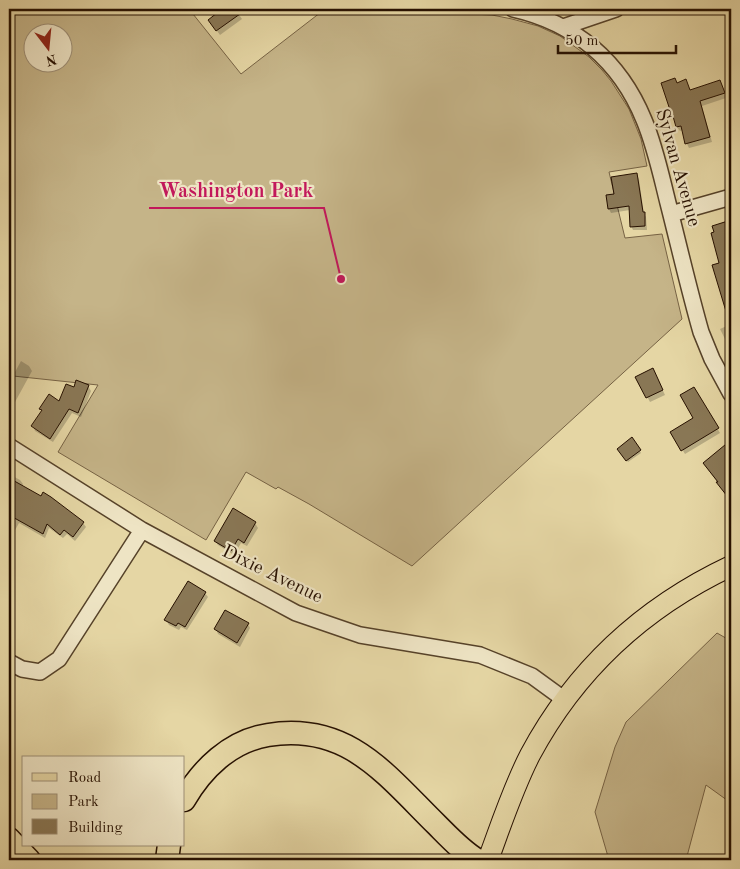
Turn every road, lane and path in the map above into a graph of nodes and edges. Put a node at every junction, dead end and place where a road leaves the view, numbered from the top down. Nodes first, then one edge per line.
1 (513, 9) edge
2 (616, 9) edge
3 (563, 27) junction
4 (731, 197) edge
5 (671, 214) junction
6 (731, 394) edge
7 (9, 446) edge
8 (142, 530) junction
9 (731, 566) edge
10 (9, 662) edge
11 (565, 700) junction
12 (185, 798) edge
13 (9, 839) edge
14 (169, 846) edge
15 (29, 860) edge
16 (167, 860) edge
17 (477, 860) edge
18 (488, 860) edge

1 - 3 street, Sylvan Avenue
2 - 3 street
3 - 5 street, Sylvan Avenue
4 - 5 street
5 - 6 street, Sylvan Avenue
7 - 8 street, Dixie Avenue
8 - 10 street
8 - 11 street, Dixie Avenue
9 - 11 main road
11 - 18 main road
12 - 17 highway
13 - 15 highway
14 - 16 highway

